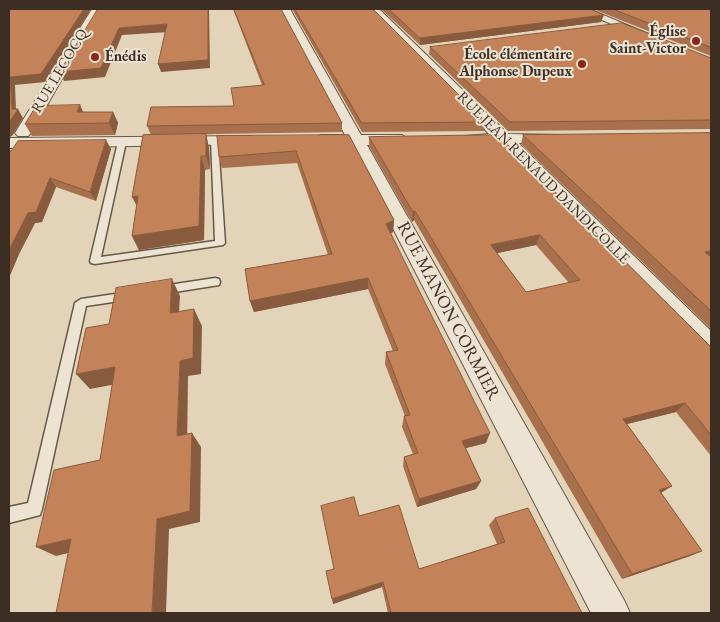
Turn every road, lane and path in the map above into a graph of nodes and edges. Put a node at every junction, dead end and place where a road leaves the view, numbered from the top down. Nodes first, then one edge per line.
1 (97, 9) edge
2 (285, 9) edge
3 (374, 9) edge
4 (581, 9) edge
5 (620, 25) junction
6 (598, 28) edge
7 (655, 39) edge
8 (566, 137) edge
9 (452, 139) edge
10 (503, 139) junction
11 (308, 140) edge
12 (356, 140) junction
13 (416, 140) edge
14 (214, 141) junction
15 (261, 141) edge
16 (122, 142) junction
17 (13, 143) edge
18 (9, 158) edge
19 (215, 282) dead end
20 (711, 346) edge
21 (9, 515) edge
22 (611, 613) edge

1 - 17 street, RUE LECOCQ
2 - 12 street, RUE MANON CORMIER
3 - 10 street, RUE JEAN RENAUD DANDICOLLE
4 - 5 street
5 - 6 street
5 - 7 street
8 - 10 street
9 - 10 street
10 - 20 street, RUE JEAN RENAUD DANDICOLLE
11 - 12 street
12 - 13 street
12 - 22 street, RUE MANON CORMIER
14 - 15 street
14 - 16 street
14 - 16 lane
16 - 17 street
17 - 18 street, RUE LECOCQ
19 - 21 lane

